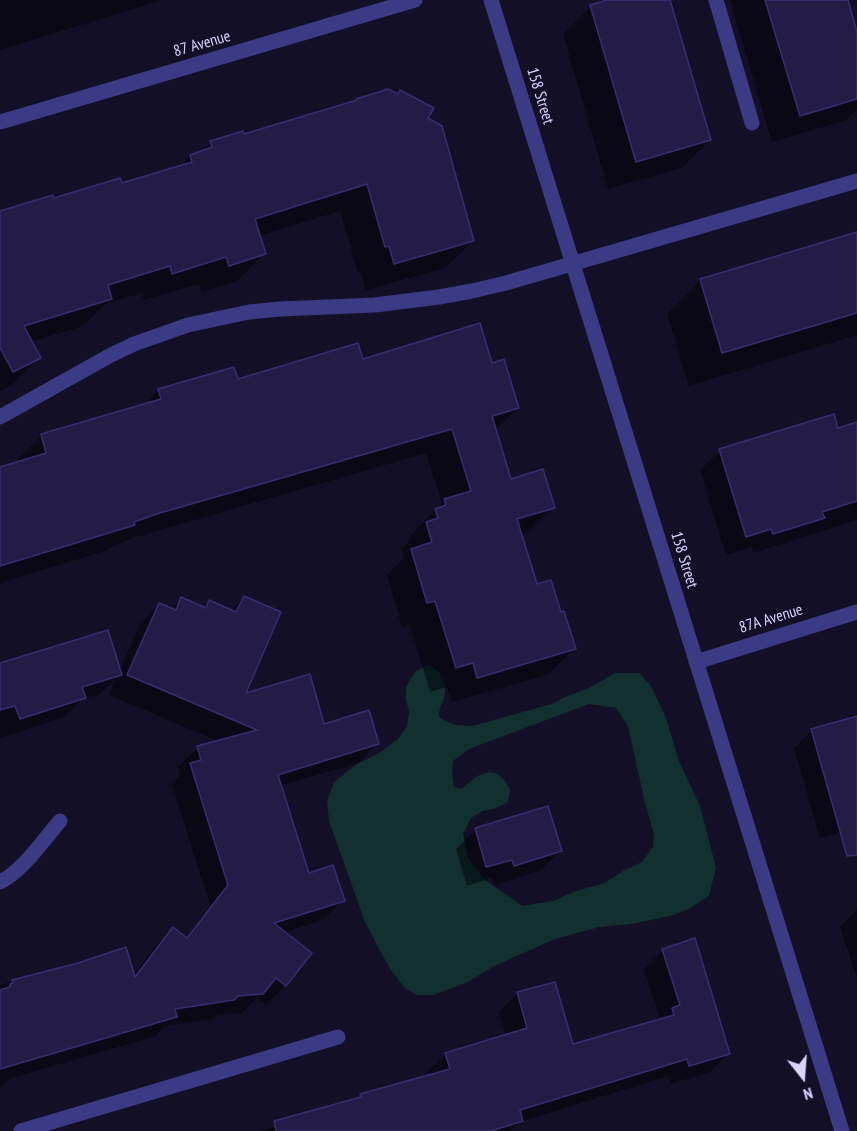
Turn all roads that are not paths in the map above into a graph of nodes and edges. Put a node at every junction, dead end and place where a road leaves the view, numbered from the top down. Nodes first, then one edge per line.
1 (415, 0) edge
2 (491, 0) edge
3 (716, 0) edge
4 (0, 122) edge
5 (752, 123) dead end
6 (857, 181) edge
7 (573, 262) junction
8 (0, 417) edge
9 (857, 612) edge
10 (696, 662) junction
11 (60, 821) dead end
12 (0, 882) edge
13 (338, 1037) dead end
14 (21, 1131) edge
15 (842, 1131) edge

1 - 4 street, 87 Avenue
2 - 7 street, 158 Street
3 - 5 street
6 - 7 street
7 - 8 street
7 - 10 street, 158 Street
9 - 10 street, 87A Avenue
10 - 15 street, 158 Street
11 - 12 street
13 - 14 street

